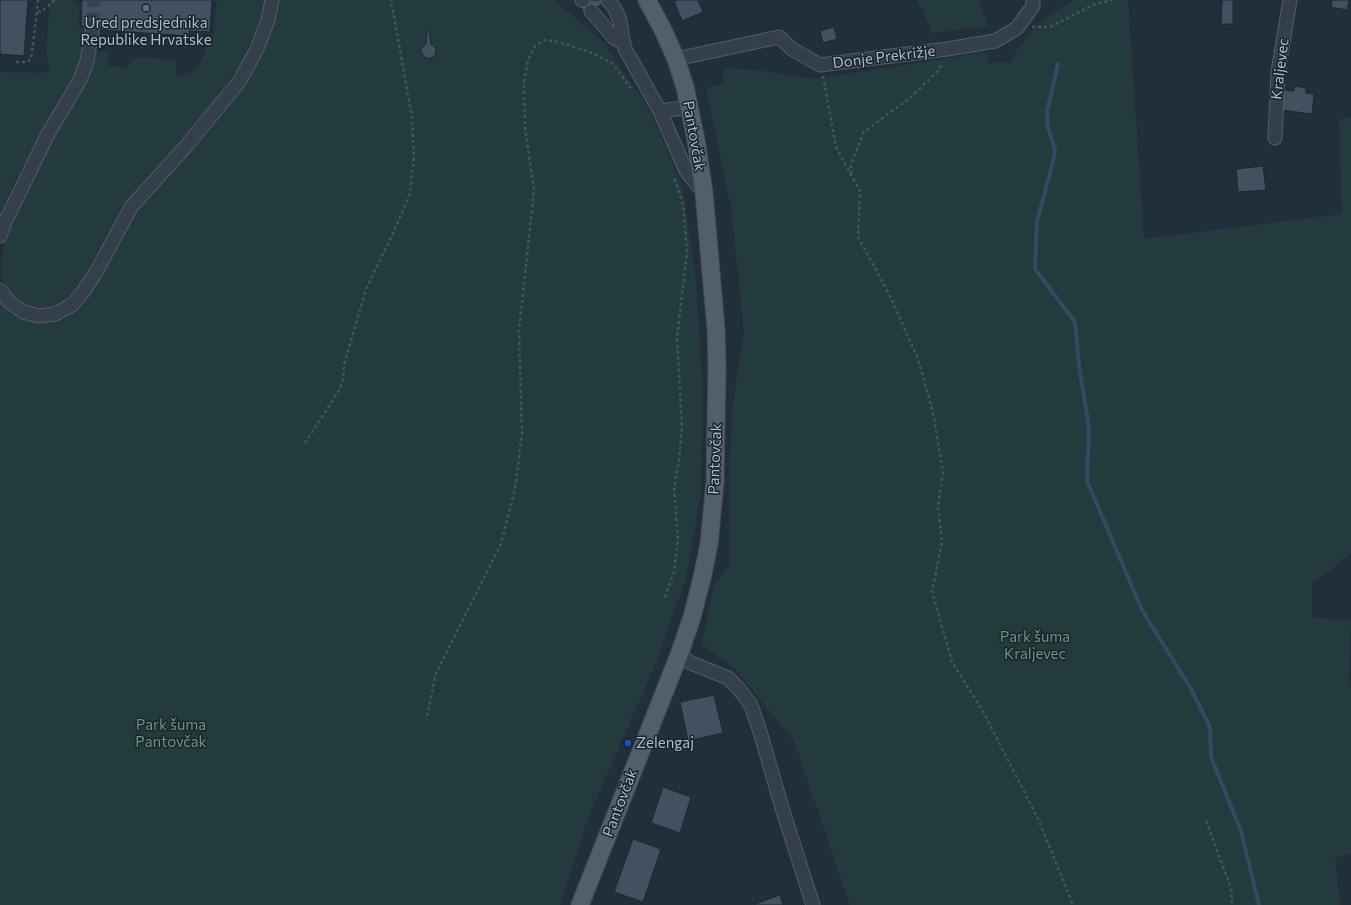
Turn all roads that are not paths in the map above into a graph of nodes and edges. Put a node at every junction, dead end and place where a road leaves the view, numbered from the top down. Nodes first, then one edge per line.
1 (272, 0) edge
2 (608, 0) edge
3 (647, 0) edge
4 (1033, 0) edge
5 (1290, 0) edge
6 (592, 12) dead end
7 (93, 26) tunnel mouth
8 (624, 43) junction
9 (676, 59) junction
10 (690, 107) junction
11 (660, 112) junction
12 (1275, 138) dead end
13 (704, 193) junction
14 (0, 236) edge
15 (0, 290) edge
16 (679, 655) junction
17 (580, 905) edge
18 (814, 905) edge

1 - 15 street
2 - 8 street
3 - 9 main road, Pantovčak
4 - 9 street, Donje Prekrižje
5 - 12 street, Kraljevec
6 - 8 street
7 - 14 street
8 - 11 street
9 - 10 main road, Pantovčak
10 - 11 street
10 - 13 main road, Pantovčak
11 - 13 street
13 - 16 main road, Pantovčak
16 - 17 main road, Pantovčak
16 - 18 street

